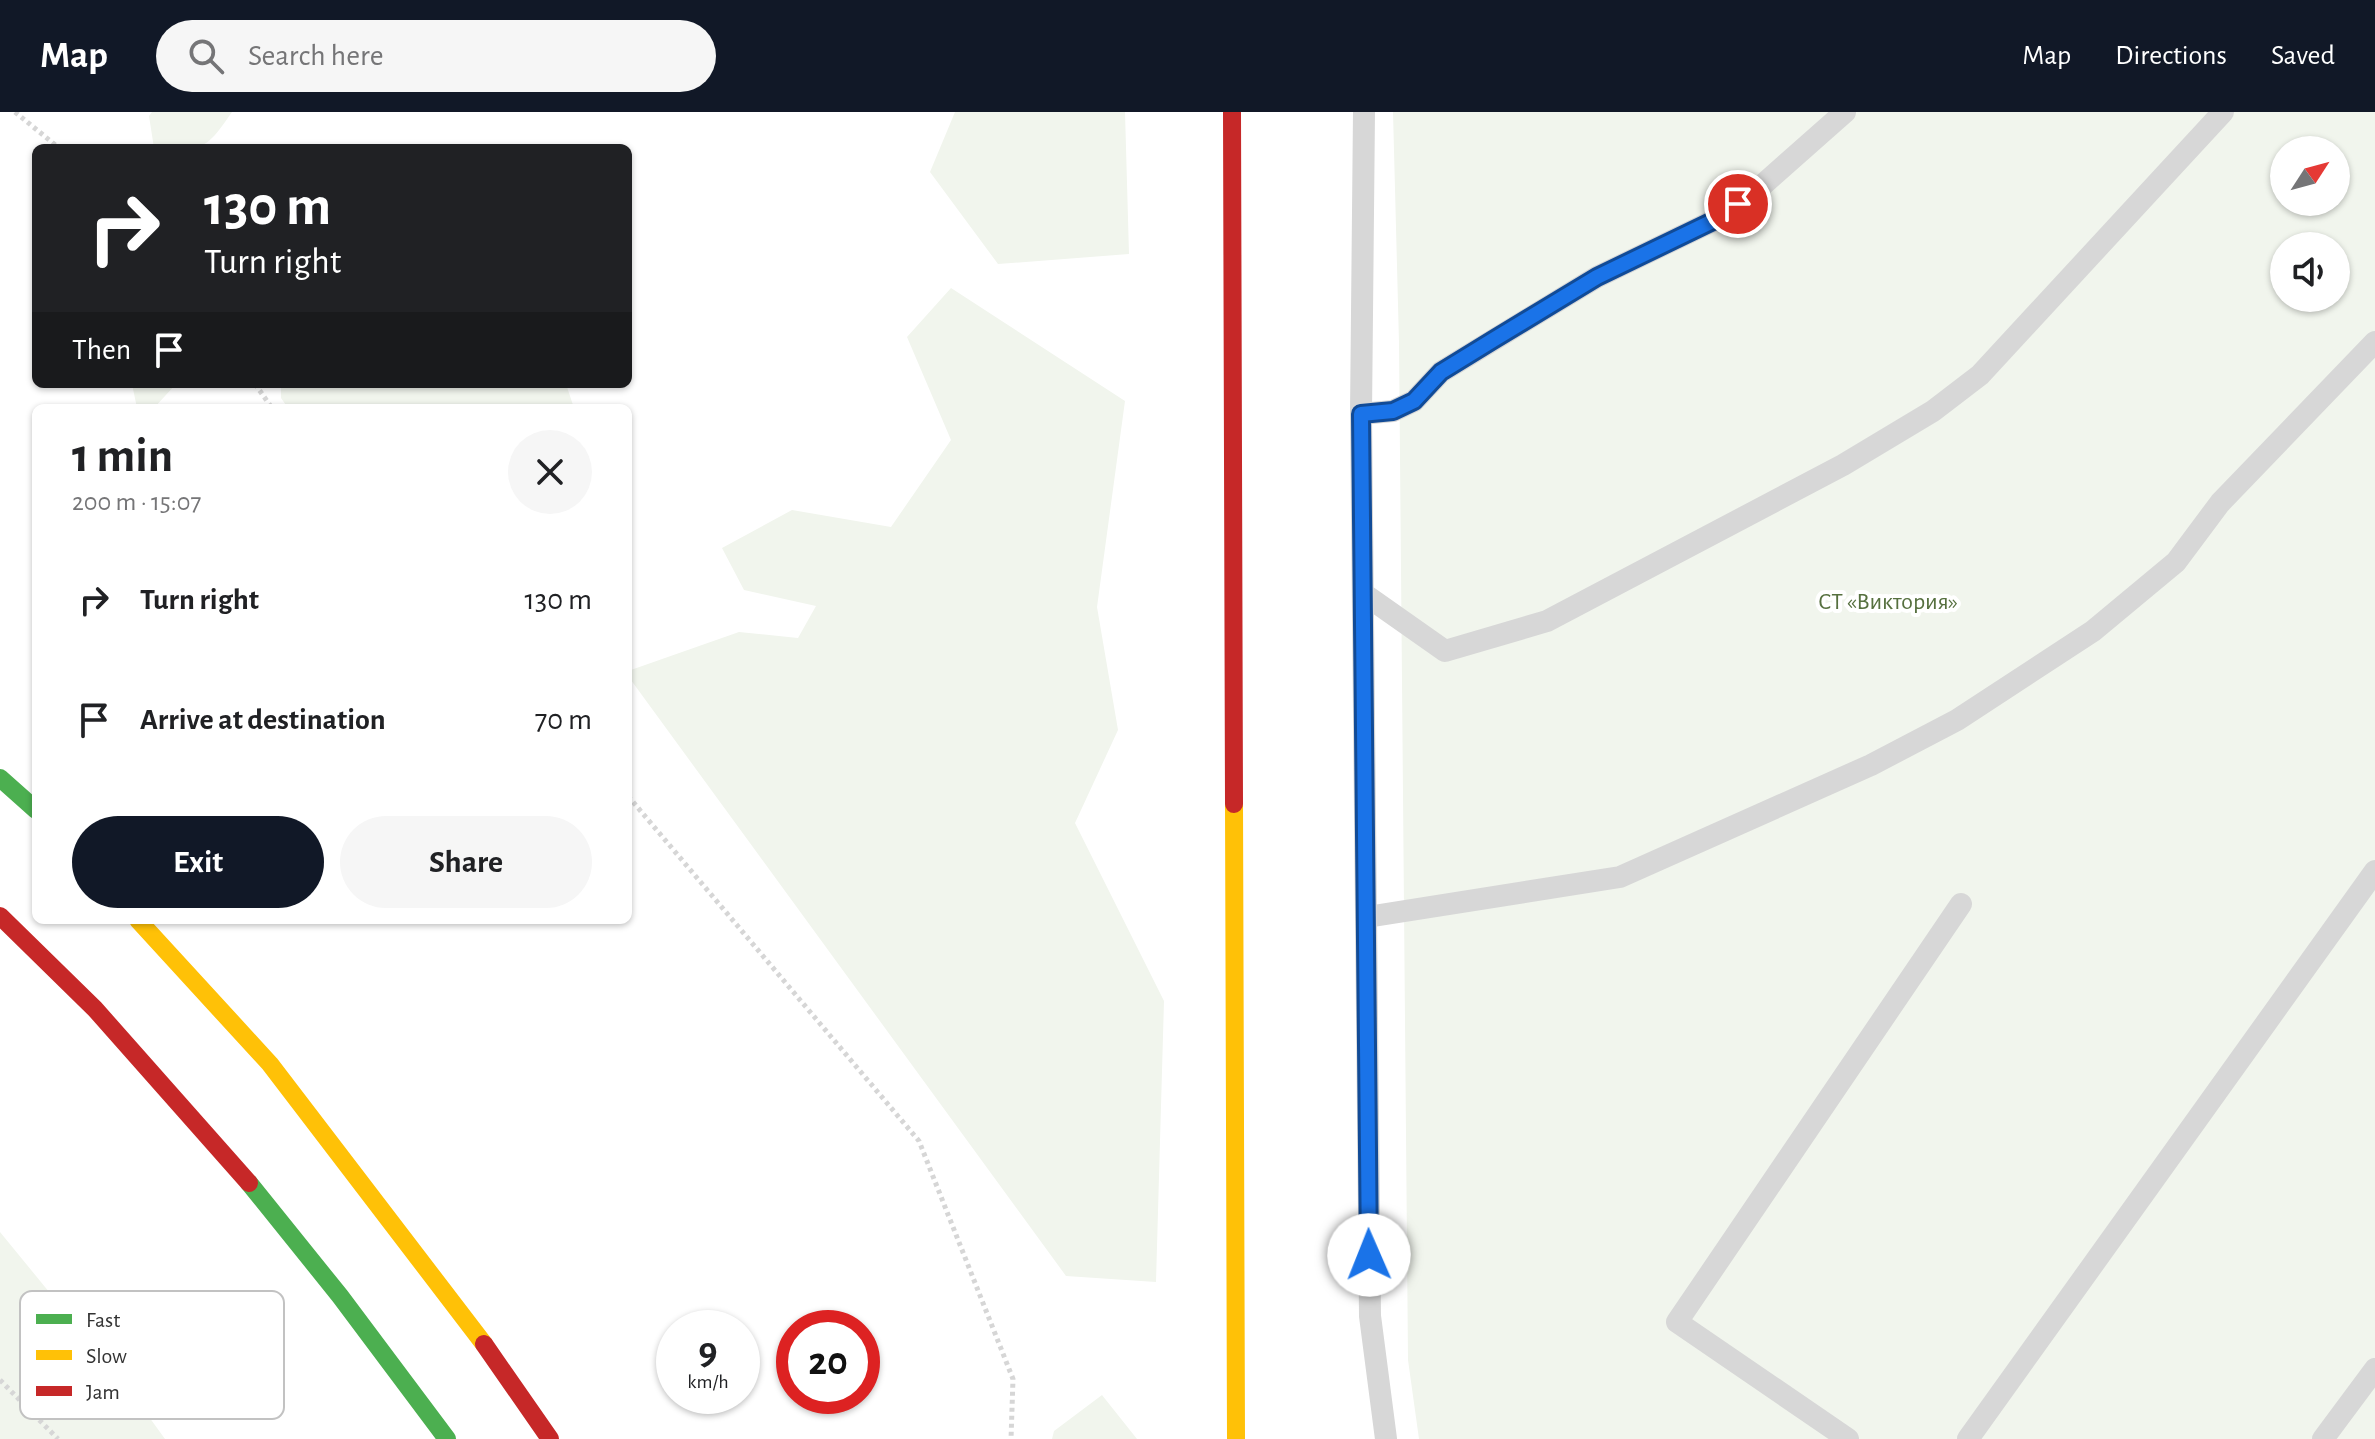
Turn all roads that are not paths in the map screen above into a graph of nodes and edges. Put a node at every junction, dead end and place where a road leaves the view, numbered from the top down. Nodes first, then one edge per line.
1 (1232, 112) edge
2 (1364, 112) edge
3 (1845, 112) edge
4 (2223, 112) edge
5 (2375, 342) edge
6 (1361, 414) junction
7 (1364, 594) junction
8 (0, 778) edge
9 (32, 806) edge
10 (2375, 871) edge
11 (1961, 904) dead end
12 (0, 916) edge
13 (1367, 917) junction
14 (142, 924) edge
15 (2375, 1369) edge
16 (447, 1439) edge
17 (550, 1439) edge
18 (1236, 1439) edge
19 (1386, 1439) edge
20 (1848, 1439) edge
21 (1968, 1439) edge
22 (2323, 1439) edge

1 - 18 main road
2 - 6 lane
3 - 6 lane
4 - 7 lane
5 - 13 lane
6 - 7 lane
7 - 13 lane
8 - 9 main road
10 - 21 lane
11 - 20 lane
12 - 16 main road
13 - 19 lane
14 - 17 main road
15 - 22 lane

